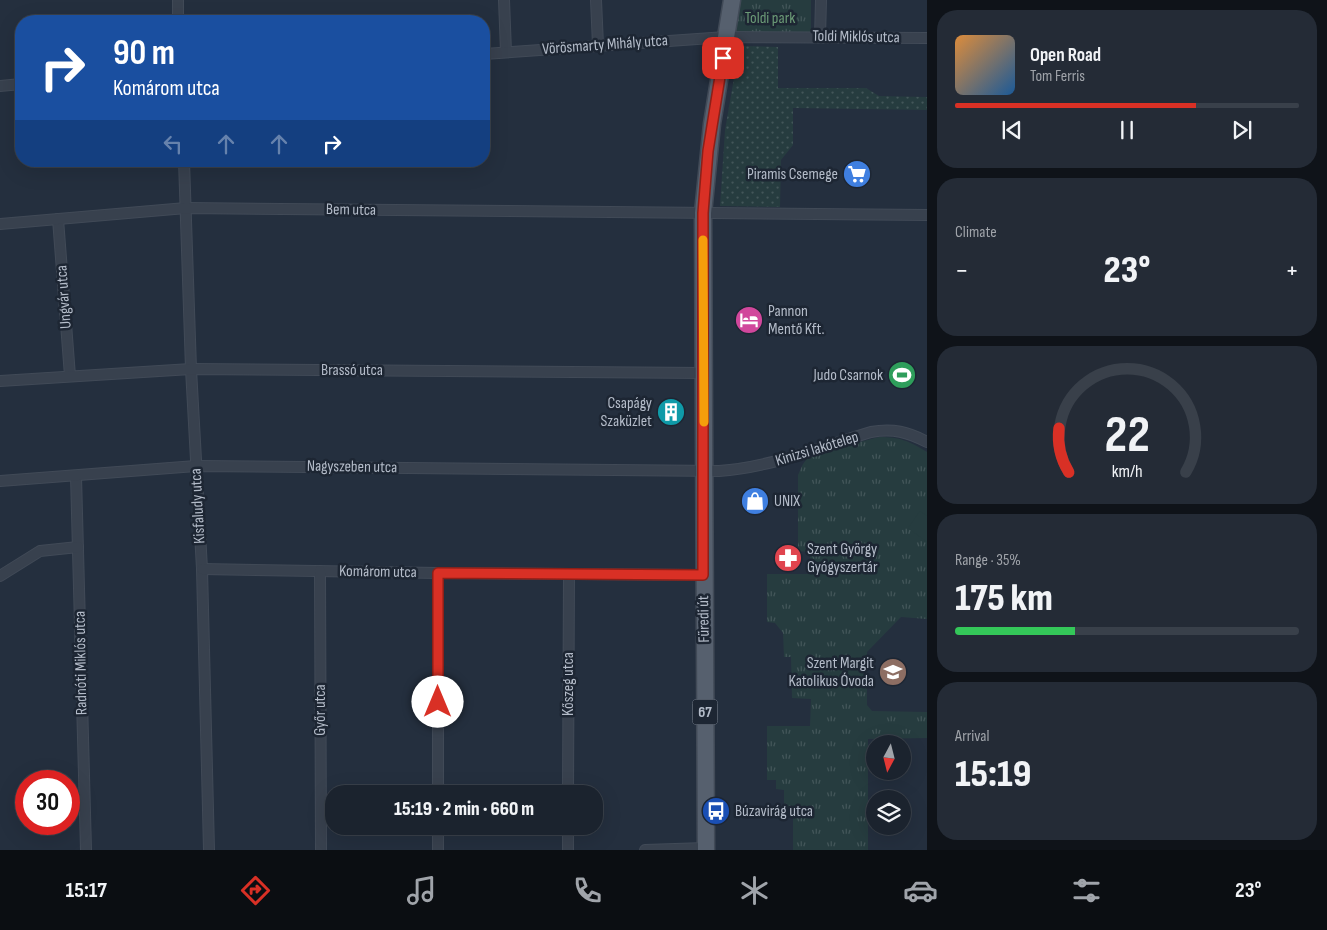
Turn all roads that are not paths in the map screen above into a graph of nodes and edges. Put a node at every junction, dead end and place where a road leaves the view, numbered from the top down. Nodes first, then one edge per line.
1 (178, 0) edge
2 (504, 0) edge
3 (596, 0) edge
4 (732, 0) edge
5 (820, 0) edge
6 (178, 15) edge
7 (726, 37) junction
8 (820, 37) junction
9 (927, 38) edge
10 (598, 45) junction
11 (506, 52) junction
12 (490, 53) edge
13 (15, 85) edge
14 (0, 86) edge
15 (184, 167) edge
16 (186, 208) junction
17 (703, 213) junction
18 (927, 215) edge
19 (58, 219) junction
20 (0, 224) edge
21 (191, 369) junction
22 (704, 373) junction
23 (70, 376) junction
24 (0, 381) edge
25 (927, 442) edge
26 (196, 466) junction
27 (704, 471) junction
28 (76, 476) junction
29 (0, 481) edge
30 (78, 547) junction
31 (202, 569) junction
32 (320, 571) junction
33 (438, 573) junction
34 (569, 574) junction
35 (703, 575) junction
36 (0, 576) edge
37 (438, 785) edge
38 (568, 785) edge
39 (438, 835) edge
40 (568, 835) edge
41 (706, 849) edge
42 (86, 850) edge
43 (209, 850) edge
44 (321, 850) edge
45 (438, 850) edge
46 (568, 850) edge
47 (645, 850) edge

1 - 6 street
2 - 11 street
3 - 10 street
4 - 7 main road, Füredi út / 67
5 - 8 street
7 - 8 street, Toldi Miklós utca
7 - 10 street, Vörösmarty Mihály utca
7 - 17 main road, Füredi út / 67
8 - 9 street, Toldi Miklós utca
10 - 11 street, Vörösmarty Mihály utca
11 - 12 street, Vörösmarty Mihály utca
13 - 14 street
15 - 16 street, Kisfaludy utca
16 - 17 street, Bem utca
16 - 19 street, Bem utca
16 - 21 street, Kisfaludy utca
17 - 18 street
17 - 22 main road, Füredi út / 67
19 - 20 street, Bem utca
19 - 23 street, Ungvár utca
21 - 22 street, Brassó utca
21 - 23 street, Brassó utca
21 - 26 street, Kisfaludy utca
22 - 27 main road, Füredi út / 67
23 - 24 street, Brassó utca
25 - 27 street, Kinizsi lakótelep
26 - 27 street, Nagyszeben utca
26 - 28 street, Nagyszeben utca
26 - 31 street, Kisfaludy utca
27 - 35 main road, Füredi út / 67
28 - 29 street, Nagyszeben utca
28 - 30 street, Radnóti Miklós utca
30 - 36 street
30 - 42 street, Radnóti Miklós utca
31 - 32 street, Komárom utca
31 - 43 street, Kisfaludy utca
32 - 33 street, Komárom utca
32 - 44 street, Győr utca
33 - 34 street, Komárom utca
33 - 37 street
34 - 35 street, Komárom utca
34 - 38 street, Kőszeg utca
35 - 41 main road, Füredi út / 67
39 - 45 street
40 - 46 street
41 - 47 street

